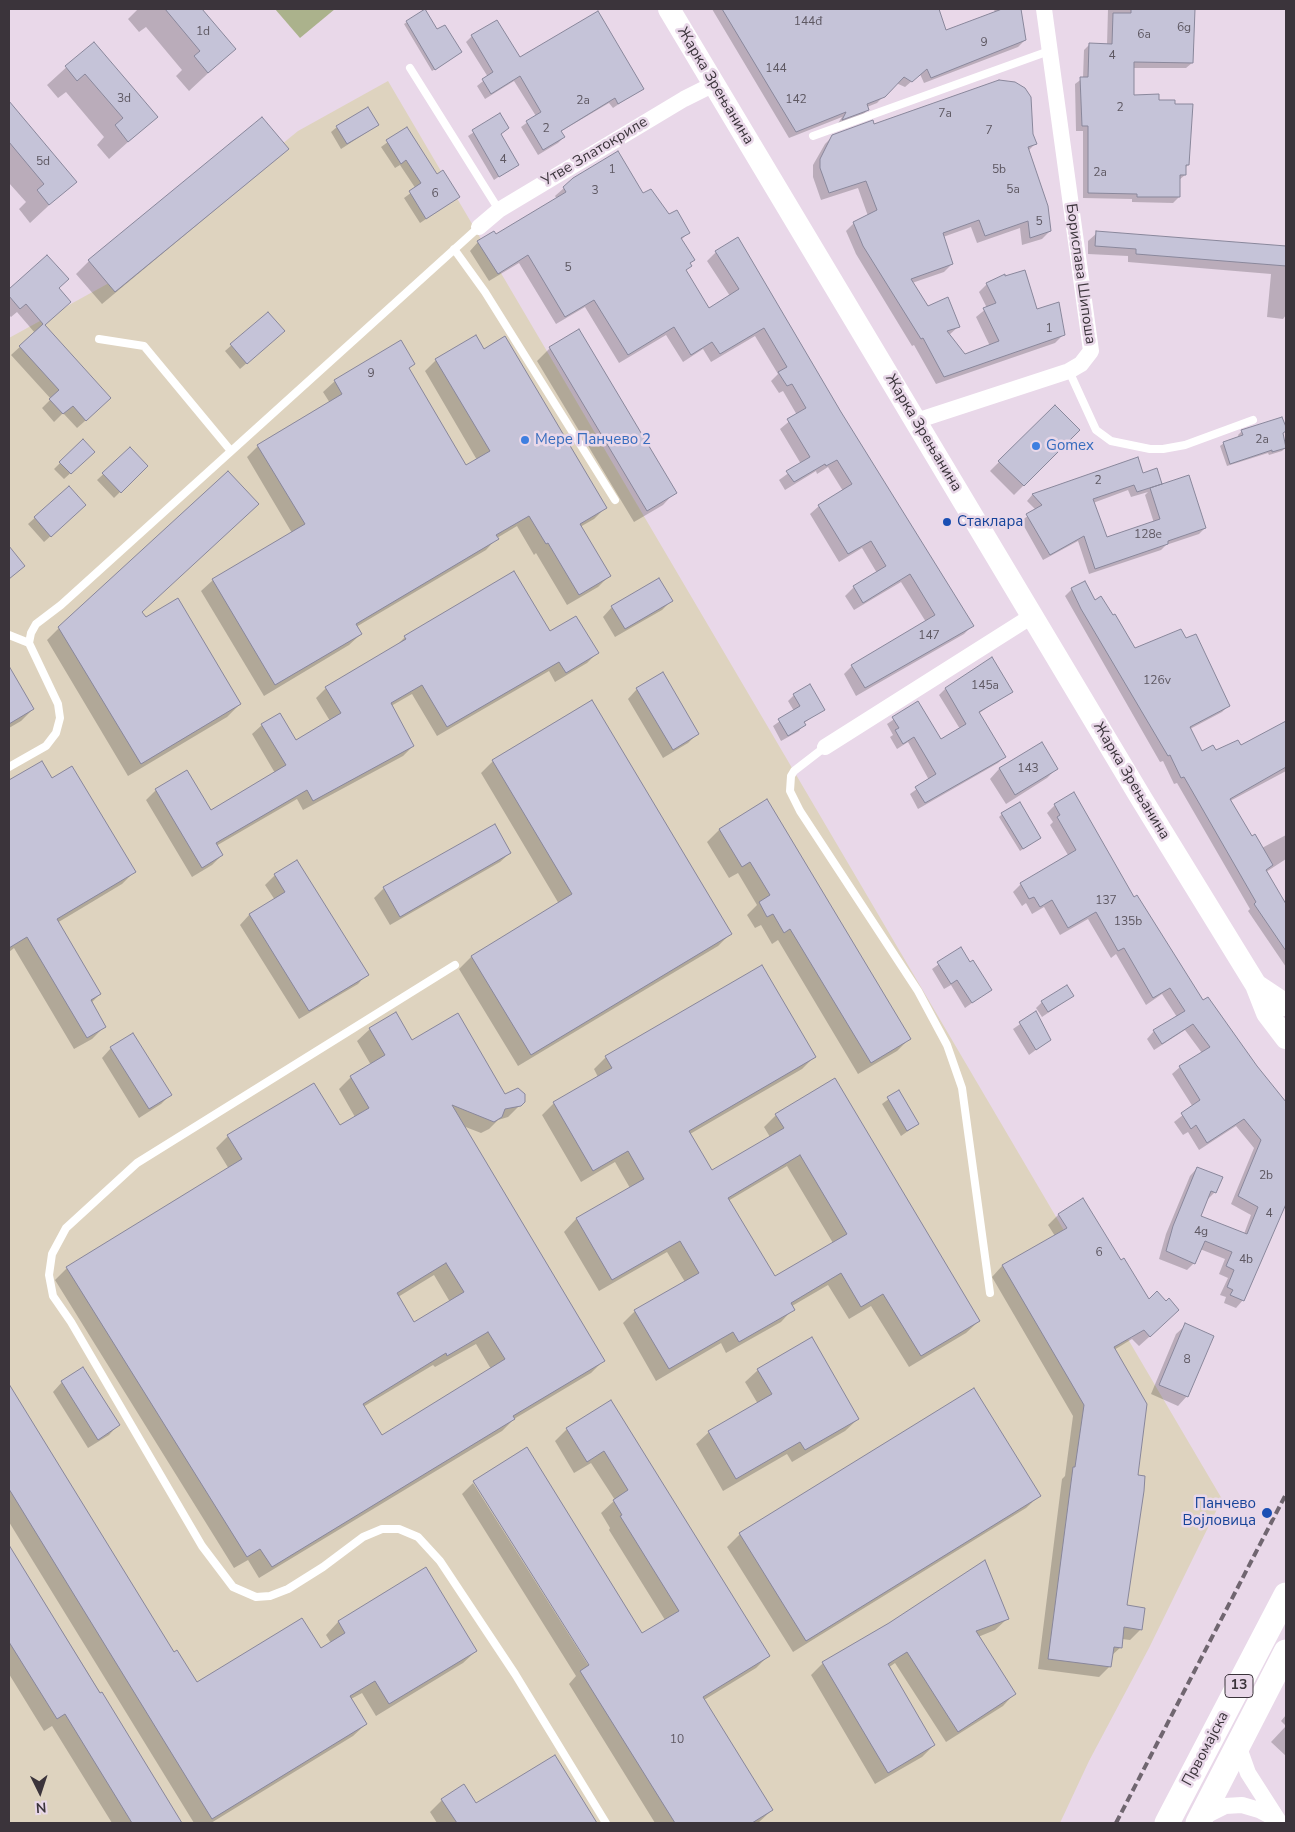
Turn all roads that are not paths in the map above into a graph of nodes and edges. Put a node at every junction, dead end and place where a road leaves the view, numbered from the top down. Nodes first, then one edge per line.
1 (669, 9) edge
2 (1044, 9) edge
3 (1049, 51) junction
4 (410, 68) dead end
5 (714, 84) junction
6 (813, 136) dead end
7 (499, 210) junction
8 (479, 226) joint
9 (454, 249) junction
10 (99, 339) dead end
11 (1069, 371) junction
12 (1254, 420) dead end
13 (916, 421) junction
14 (231, 451) junction
15 (615, 500) dead end
16 (1032, 616) junction
17 (9, 635) edge
18 (29, 643) junction
19 (825, 747) joint
20 (9, 767) edge
21 (455, 965) dead end
22 (1256, 985) junction
23 (1286, 1005) edge
24 (1286, 1038) edge
25 (990, 1294) dead end
26 (1286, 1595) edge
27 (1286, 1652) edge
28 (1238, 1745) junction
29 (1200, 1821) edge
30 (1278, 1821) edge
31 (606, 1823) edge
32 (1167, 1823) edge

1 - 5 street, Жарка Зрењанина
2 - 3 street, Борислава Шипоша
3 - 6 lane
3 - 11 street, Борислава Шипоша
4 - 7 lane
5 - 7 street, Утве Златокриле
5 - 13 street, Жарка Зрењанина
7 - 8 street, Утве Златокриле
8 - 9 lane
9 - 14 lane
9 - 15 lane
10 - 14 lane
11 - 12 lane
11 - 13 street, Борислава Шипоша
13 - 16 street, Жарка Зрењанина
14 - 18 lane
16 - 19 street
16 - 22 street, Жарка Зрењанина
17 - 18 lane
18 - 20 lane
19 - 25 lane
21 - 31 lane
22 - 23 street, Жарка Зрењанина
22 - 24 street, Жарка Зрењанина
26 - 32 main road, Првомајска / 13
27 - 28 main road, Првомајска / 13
28 - 29 main road, Првомајска / 13
28 - 30 street
29 - 30 street

